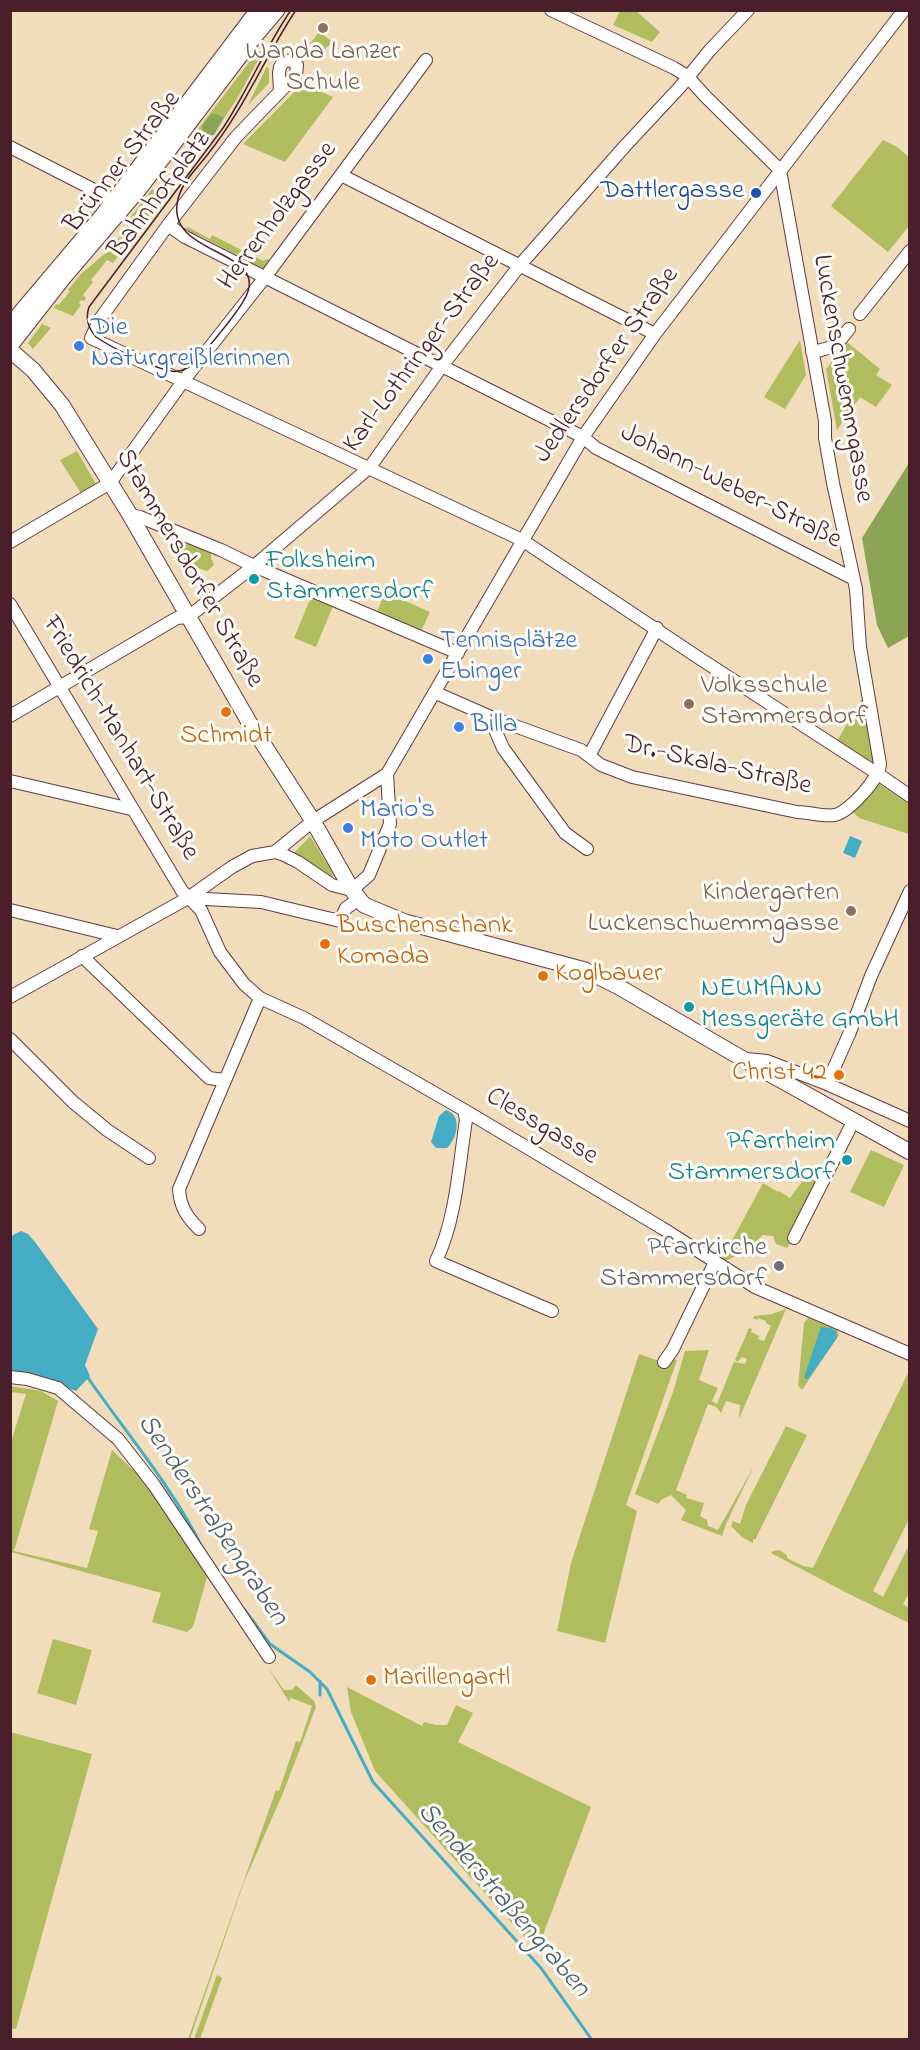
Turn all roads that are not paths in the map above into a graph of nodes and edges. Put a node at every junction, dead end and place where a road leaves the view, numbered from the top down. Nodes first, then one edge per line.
1 (277, 10) edge
2 (551, 10) edge
3 (748, 10) edge
4 (904, 10) edge
5 (254, 16) edge
6 (426, 60) dead end
7 (687, 76) junction
8 (280, 91) dead end
9 (10, 147) edge
10 (780, 170) junction
11 (341, 175) junction
12 (117, 206) junction
13 (168, 225) junction
14 (909, 251) edge
15 (520, 265) junction
16 (266, 276) junction
17 (860, 314) dead end
18 (10, 325) edge
19 (849, 329) dead end
20 (655, 334) junction
21 (10, 348) edge
22 (812, 352) junction
23 (442, 366) junction
24 (184, 381) junction
25 (583, 437) junction
26 (370, 467) junction
27 (110, 483) junction
28 (130, 515) junction
29 (522, 540) junction
30 (10, 542) edge
31 (254, 566) junction
32 (854, 579) junction
33 (10, 604) edge
34 (188, 617) junction
35 (657, 628) junction
36 (458, 653) junction
37 (59, 688) junction
38 (436, 693) junction
39 (10, 716) edge
40 (493, 718) junction
41 (589, 756) junction
42 (387, 774) junction
43 (878, 774) junction
44 (10, 781) edge
45 (909, 796) edge
46 (132, 809) junction
47 (314, 821) junction
48 (587, 849) dead end
49 (275, 852) junction
50 (909, 891) edge
51 (355, 894) junction
52 (188, 898) junction
53 (10, 910) edge
54 (117, 936) junction
55 (82, 956) junction
56 (10, 997) edge
57 (260, 998) junction
58 (10, 1039) edge
59 (742, 1059) junction
60 (224, 1080) junction
61 (827, 1084) junction
62 (464, 1110) junction
63 (854, 1120) junction
64 (909, 1121) edge
65 (909, 1152) edge
66 (149, 1158) dead end
67 (199, 1229) dead end
68 (794, 1238) dead end
69 (715, 1262) junction
70 (552, 1311) dead end
71 (909, 1354) edge
72 (663, 1362) dead end
73 (10, 1377) edge
74 (269, 1657) dead end

1 - 5 main road, Brünner Straße
2 - 7 street
3 - 7 street, Karl-Lothringer-Straße
4 - 10 street, Jedlersdorfer Straße
5 - 12 main road, Brünner Straße
6 - 11 street, Herrenholzgasse
7 - 10 street
7 - 15 street, Karl-Lothringer-Straße
8 - 13 street, Bahnhofplatz
9 - 12 street
10 - 20 street, Jedlersdorfer Straße
10 - 22 street, Luckenschwemmgasse
11 - 15 street
11 - 16 street, Herrenholzgasse
12 - 18 main road, Brünner Straße
12 - 21 main road, Brünner Straße
13 - 16 street, Johann-Weber-Straße
13 - 24 street, Bahnhofplatz
14 - 17 street
15 - 20 street
15 - 23 street, Karl-Lothringer-Straße
16 - 23 street, Johann-Weber-Straße
16 - 24 street, Herrenholzgasse
19 - 22 street
20 - 25 street, Jedlersdorfer Straße
21 - 27 main road, Stammersdorfer Straße
22 - 32 street, Luckenschwemmgasse
23 - 25 street, Johann-Weber-Straße
23 - 26 street, Karl-Lothringer-Straße
24 - 26 street
24 - 27 street, Herrenholzgasse
25 - 29 street, Jedlersdorfer Straße
25 - 32 street, Johann-Weber-Straße
26 - 29 street
26 - 31 street, Karl-Lothringer-Straße
27 - 28 main road, Stammersdorfer Straße
27 - 30 street, Herrenholzgasse
28 - 31 street
28 - 34 main road, Stammersdorfer Straße
29 - 35 street
29 - 36 street, Jedlersdorfer Straße
31 - 34 street, Karl-Lothringer-Straße
31 - 36 street
32 - 43 street, Luckenschwemmgasse
33 - 37 street, Friedrich-Manhart-Straße
34 - 37 street, Karl-Lothringer-Straße
34 - 47 main road, Stammersdorfer Straße
35 - 41 street
35 - 43 street
36 - 38 street, Jedlersdorfer Straße
37 - 39 street, Karl-Lothringer-Straße
37 - 46 street, Friedrich-Manhart-Straße
38 - 40 street, Dr.-Skala-Straße
38 - 42 street, Jedlersdorfer Straße
40 - 41 street, Dr.-Skala-Straße
40 - 48 street
41 - 43 street, Dr.-Skala-Straße
42 - 47 street
42 - 51 street
43 - 45 street
44 - 46 street
46 - 52 street, Friedrich-Manhart-Straße
47 - 49 street
47 - 51 main road, Stammersdorfer Straße
49 - 51 street
49 - 52 street
50 - 61 street
51 - 52 street
51 - 59 main road
52 - 54 street
52 - 57 street, Clessgasse
53 - 54 street
54 - 55 street
55 - 56 street
55 - 60 street
57 - 60 street
57 - 62 street, Clessgasse
58 - 66 street
59 - 61 street
59 - 63 main road
60 - 67 street
61 - 64 street
62 - 69 street, Clessgasse
62 - 70 street
63 - 65 main road
63 - 68 street
69 - 71 street, Clessgasse
69 - 72 street
73 - 74 street

